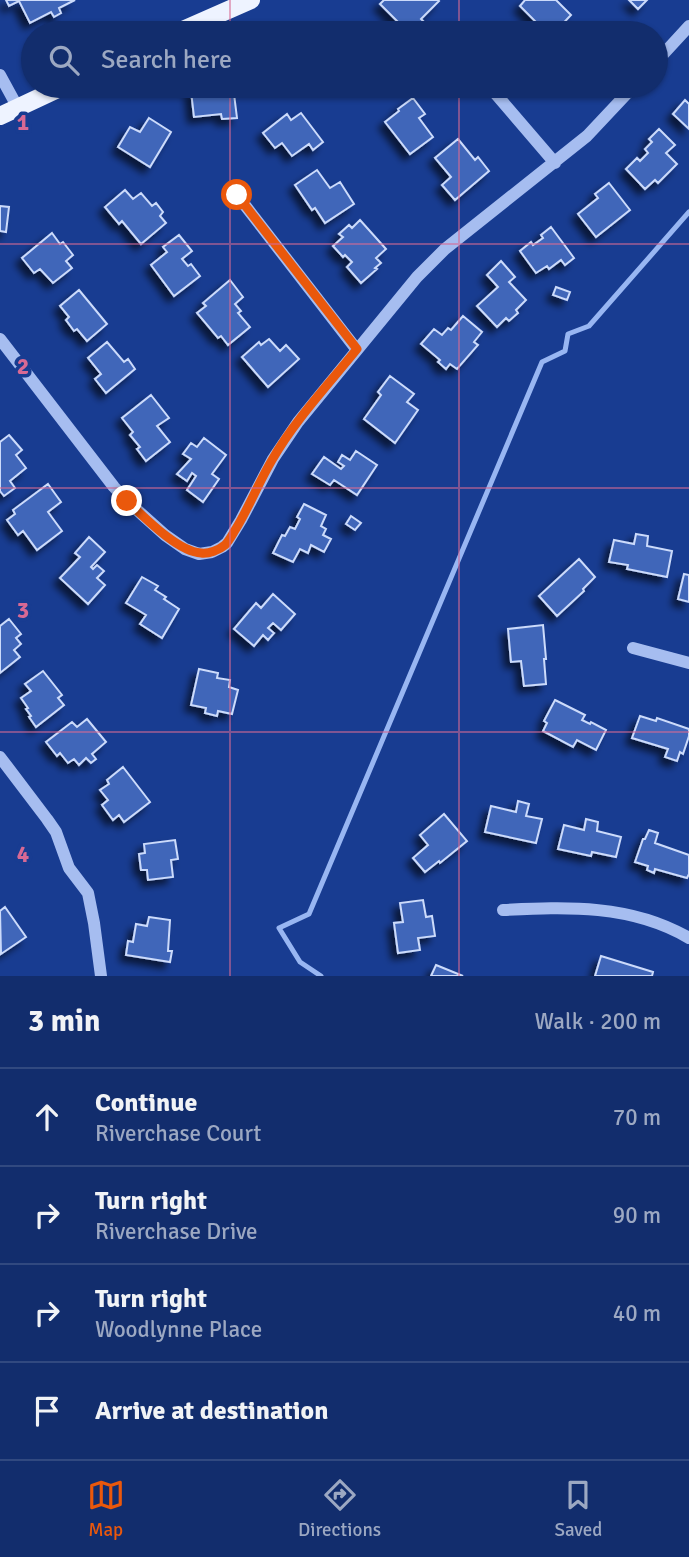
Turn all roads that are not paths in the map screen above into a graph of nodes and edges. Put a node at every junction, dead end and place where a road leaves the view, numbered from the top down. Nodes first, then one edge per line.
1 (251, 0) edge
2 (203, 21) edge
3 (689, 26) edge
4 (668, 49) edge
5 (0, 75) edge
6 (39, 98) edge
7 (499, 98) edge
8 (623, 98) edge
9 (18, 108) junction
10 (0, 116) edge
11 (555, 163) junction
12 (237, 195) dead end
13 (0, 339) edge
14 (357, 349) junction
15 (633, 648) dead end
16 (689, 663) edge
17 (0, 757) edge
18 (503, 910) dead end
19 (689, 938) edge
20 (101, 976) edge

1 - 2 main road
3 - 4 street
5 - 9 street
6 - 9 main road
7 - 11 street
8 - 11 street
9 - 10 main road
11 - 14 street
12 - 14 street
13 - 14 street
15 - 16 street
17 - 20 street
18 - 19 street

